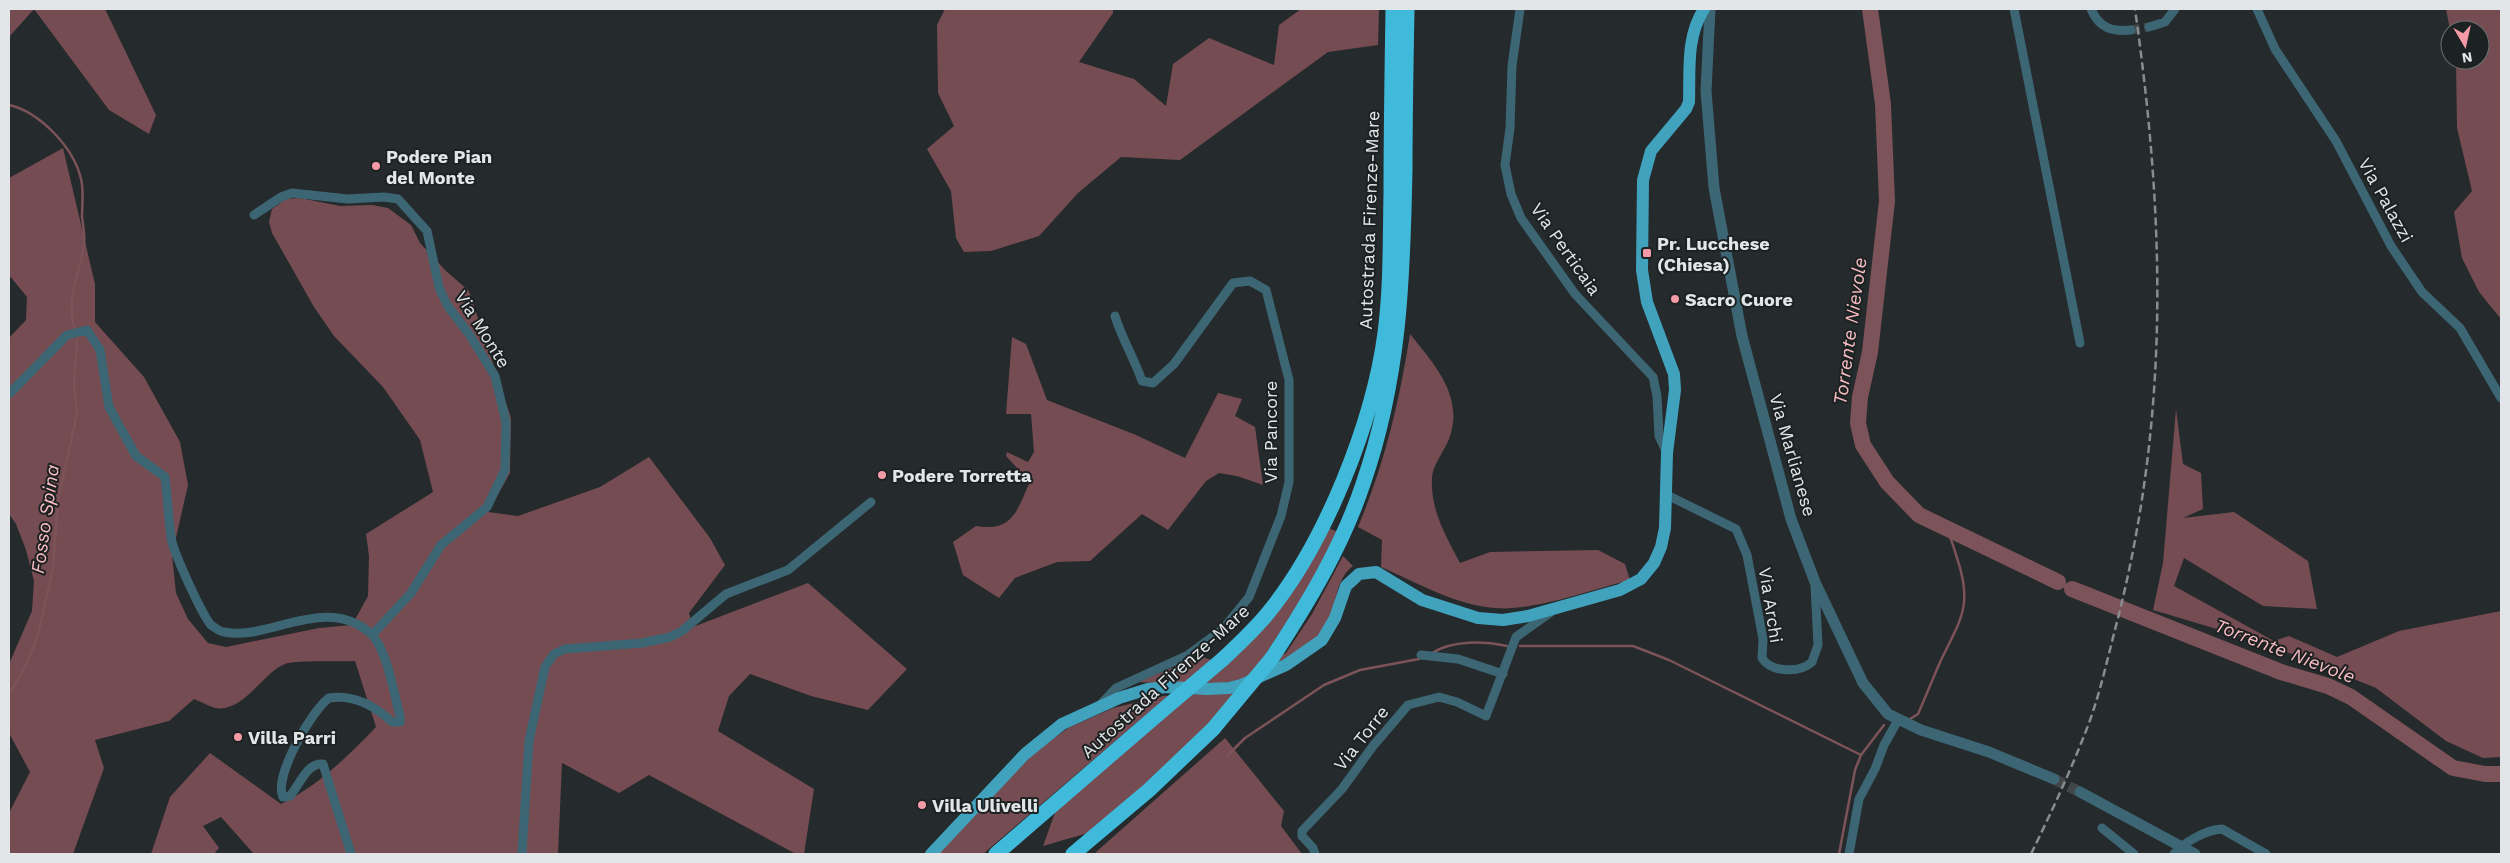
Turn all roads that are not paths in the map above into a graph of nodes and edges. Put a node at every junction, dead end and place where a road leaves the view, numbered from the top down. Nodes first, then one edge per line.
1 (1393, 9) edge
2 (1407, 9) edge
3 (1520, 9) edge
4 (1704, 9) edge
5 (1710, 9) edge
6 (2014, 9) edge
7 (2091, 9) edge
8 (2176, 9) edge
9 (2256, 9) edge
10 (2149, 27) tunnel mouth
11 (2132, 30) tunnel mouth
12 (254, 215) dead end
13 (1116, 316) dead end
14 (2080, 343) dead end
15 (9, 394) edge
16 (2501, 398) edge
17 (1667, 453) junction
18 (1667, 495) junction
19 (870, 502) dead end
20 (1815, 582) junction
21 (1560, 606) junction
22 (372, 635) junction
23 (1421, 655) dead end
24 (1503, 674) junction
25 (1099, 706) junction
26 (1898, 720) junction
27 (2054, 779) tunnel mouth
28 (2080, 792) tunnel mouth
29 (2102, 828) dead end
30 (2178, 850) edge
31 (352, 854) edge
32 (522, 854) edge
33 (931, 854) edge
34 (996, 854) edge
35 (1073, 854) edge
36 (1315, 854) edge
37 (1849, 854) edge
38 (2134, 854) edge
39 (2195, 854) edge
40 (2266, 854) edge

1 - 34 highway, Autostrada Firenze-Mare, bridge
2 - 35 highway, Autostrada Firenze-Mare, bridge
3 - 17 street, Via Perticaia
4 - 17 main road
5 - 20 street, Via Marlianese
6 - 14 street
7 - 11 street
8 - 10 street
9 - 16 street, Via Palazzi
12 - 22 street, Via Monte
13 - 25 street, Via Pancore
15 - 22 street
17 - 18 main road
18 - 20 street, Via Archi
18 - 21 main road
19 - 32 street
20 - 26 street, Via Marlianese
21 - 24 street
21 - 25 main road
22 - 31 street
23 - 24 street
24 - 36 street, Via Torre
25 - 33 main road
26 - 27 street, Via Marlianese
26 - 37 street
28 - 30 street
29 - 38 street
30 - 39 street
30 - 40 street

